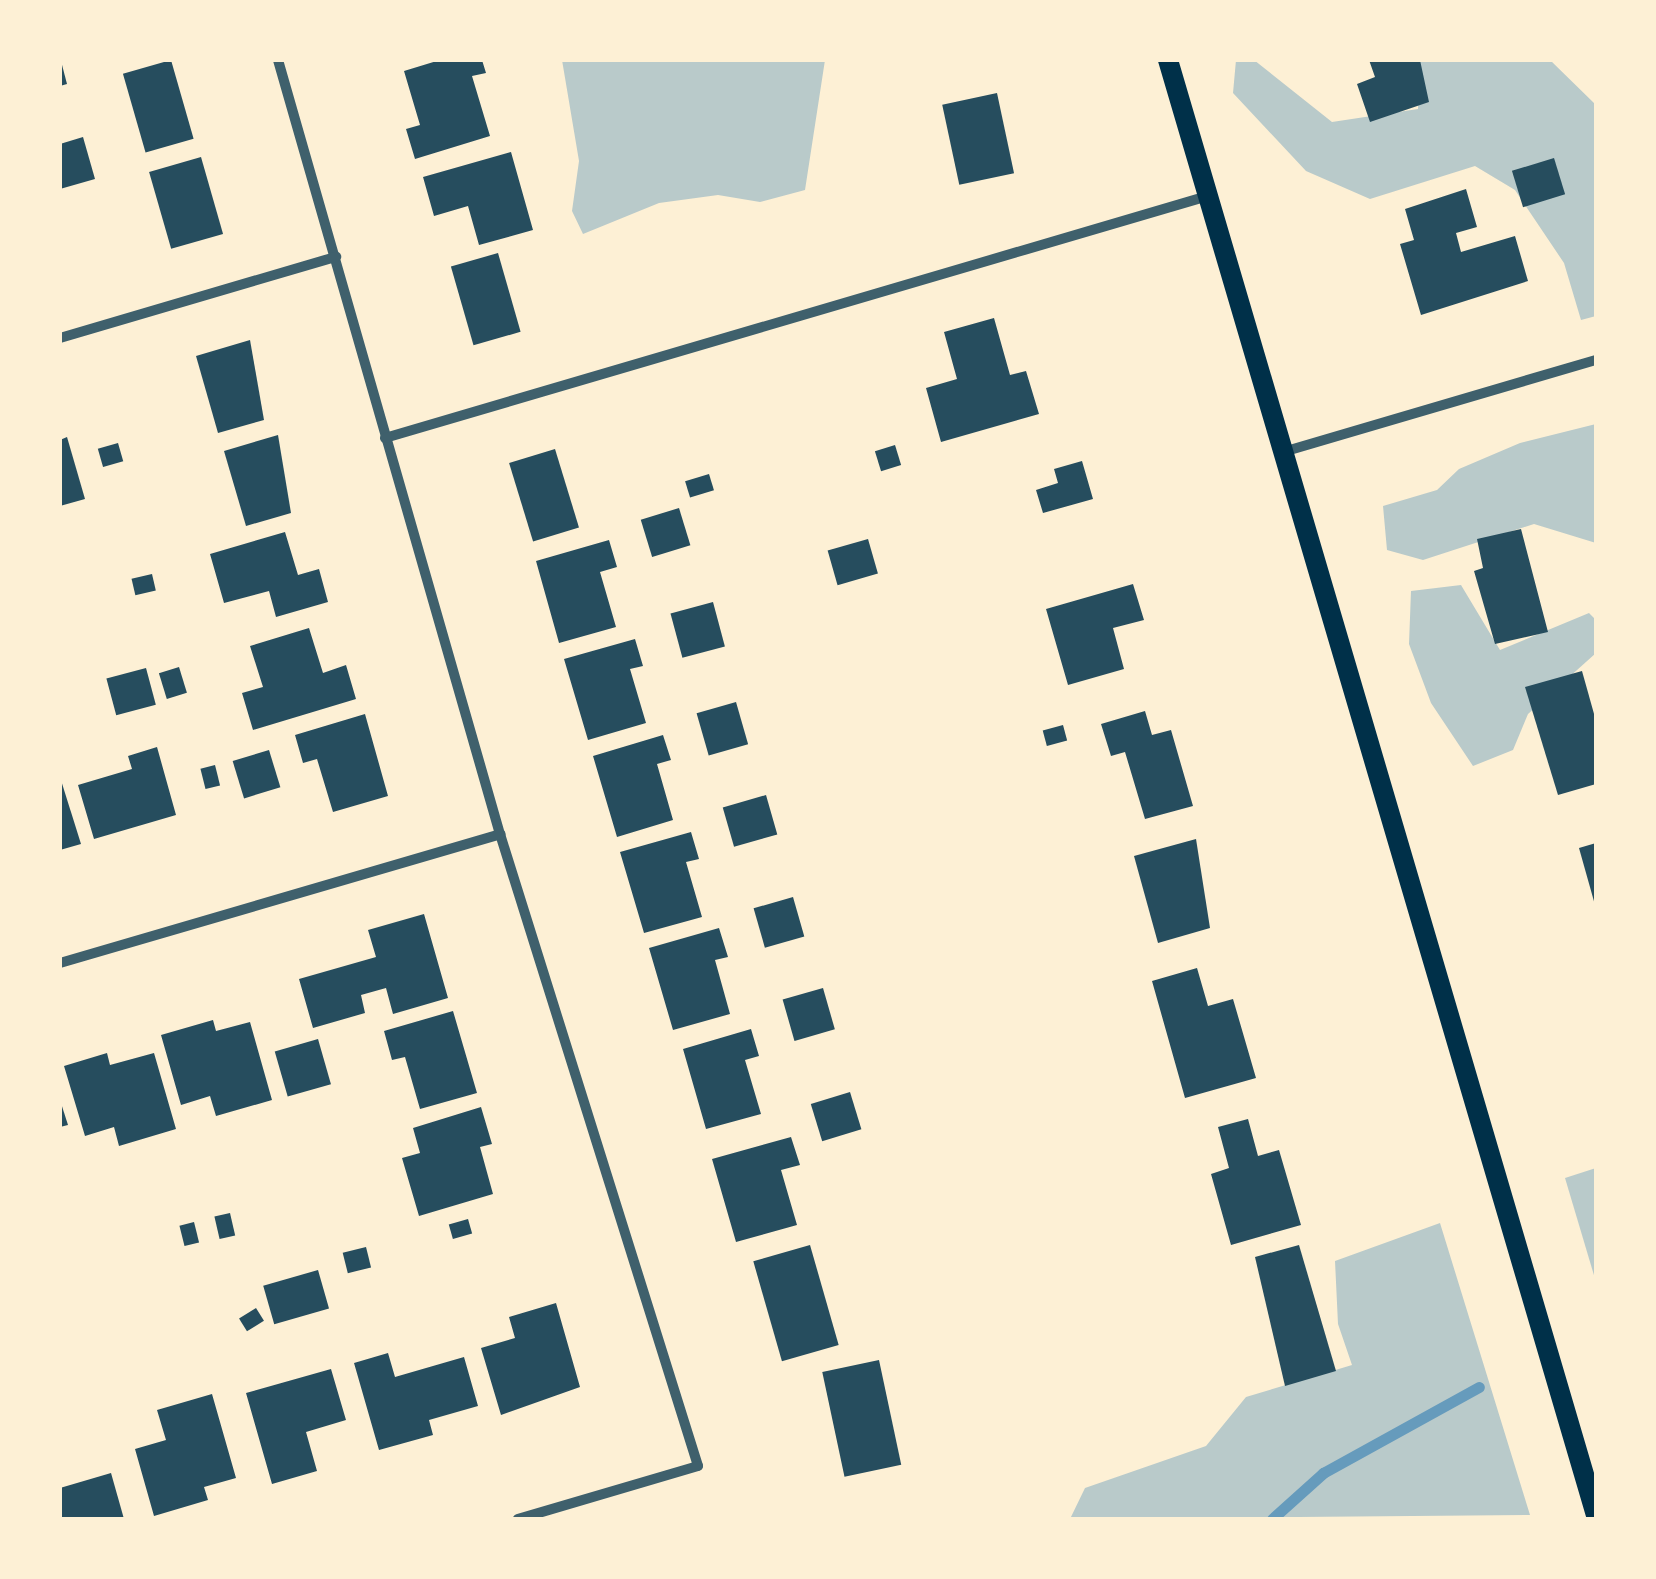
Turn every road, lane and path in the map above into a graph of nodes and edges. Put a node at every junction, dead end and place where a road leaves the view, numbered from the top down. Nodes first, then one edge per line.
1 (278, 60) edge
2 (1168, 60) edge
3 (1208, 196) junction
4 (336, 257) junction
5 (60, 338) edge
6 (1596, 360) edge
7 (385, 438) junction
8 (1283, 452) junction
9 (500, 834) junction
10 (60, 963) edge
11 (1596, 1515) edge
12 (518, 1519) edge

1 - 4 street
2 - 3 main road
3 - 7 street
3 - 8 main road
4 - 5 street
4 - 7 street
6 - 8 street
7 - 9 street
8 - 11 main road
9 - 10 street
9 - 12 street

